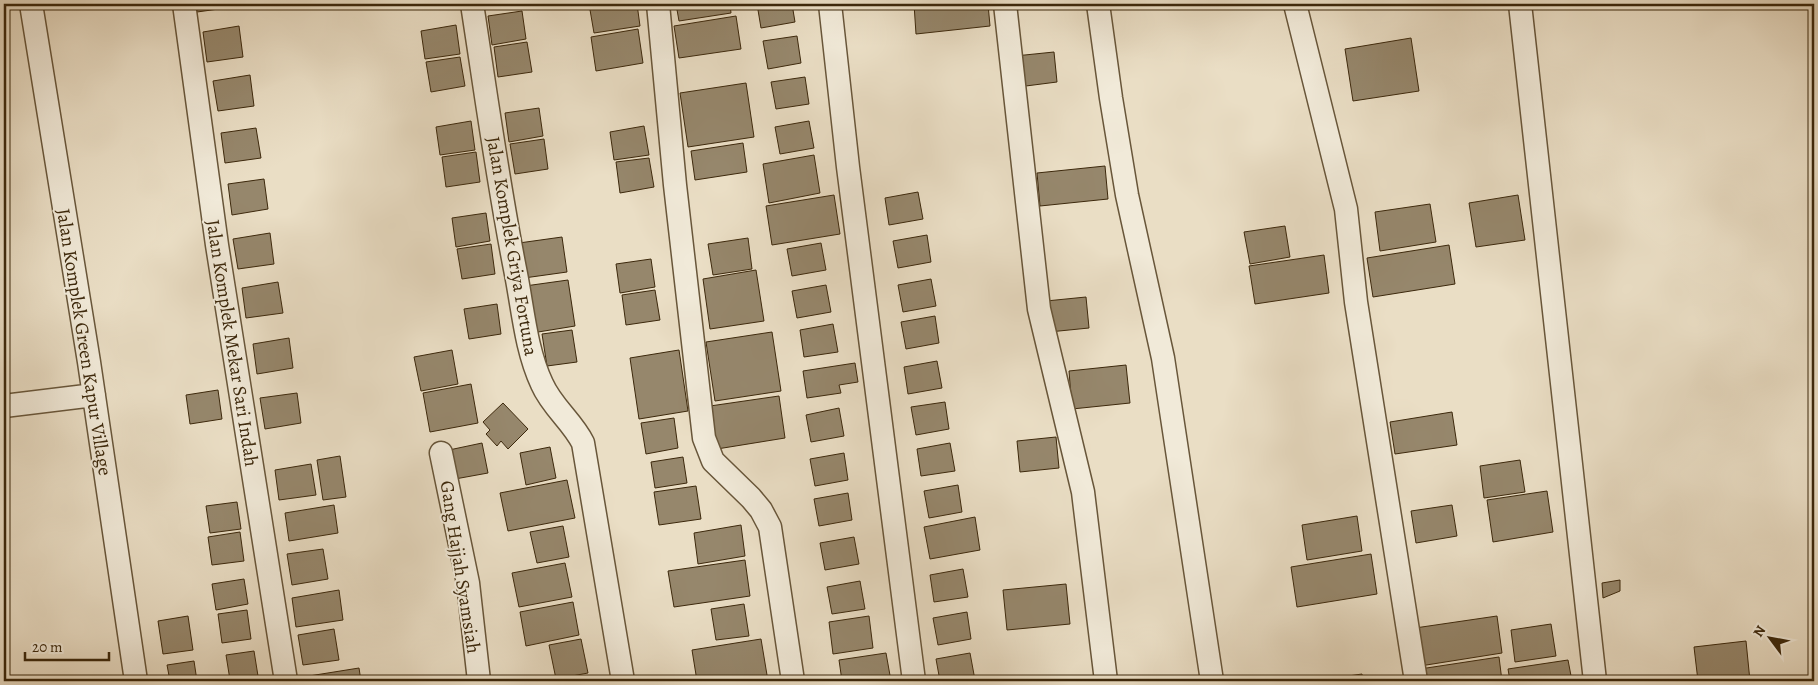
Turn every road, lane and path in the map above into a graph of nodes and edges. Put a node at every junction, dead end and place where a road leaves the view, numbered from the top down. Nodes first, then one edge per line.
1 (31, 4) edge
2 (184, 4) edge
3 (472, 4) edge
4 (658, 4) edge
5 (830, 4) edge
6 (1005, 4) edge
7 (1098, 4) edge
8 (1295, 4) edge
9 (1520, 4) edge
10 (94, 395) junction
11 (4, 406) edge
12 (442, 453) dead end
13 (136, 681) edge
14 (286, 681) edge
15 (479, 681) edge
16 (623, 681) edge
17 (793, 681) edge
18 (914, 681) edge
19 (1106, 681) edge
20 (1212, 681) edge
21 (1416, 681) edge
22 (1595, 681) edge

1 - 10 street, Jalan Komplek Green Kapur Village
2 - 14 street, Jalan Komplek Mekar Sari Indah
3 - 16 street, Jalan Komplek Griya Fortuna
4 - 17 street
5 - 18 street
6 - 19 street
7 - 20 street
8 - 21 street
9 - 22 street
10 - 11 street
10 - 13 street, Jalan Komplek Green Kapur Village
12 - 15 street, Gang Hajjah Syamsiah

